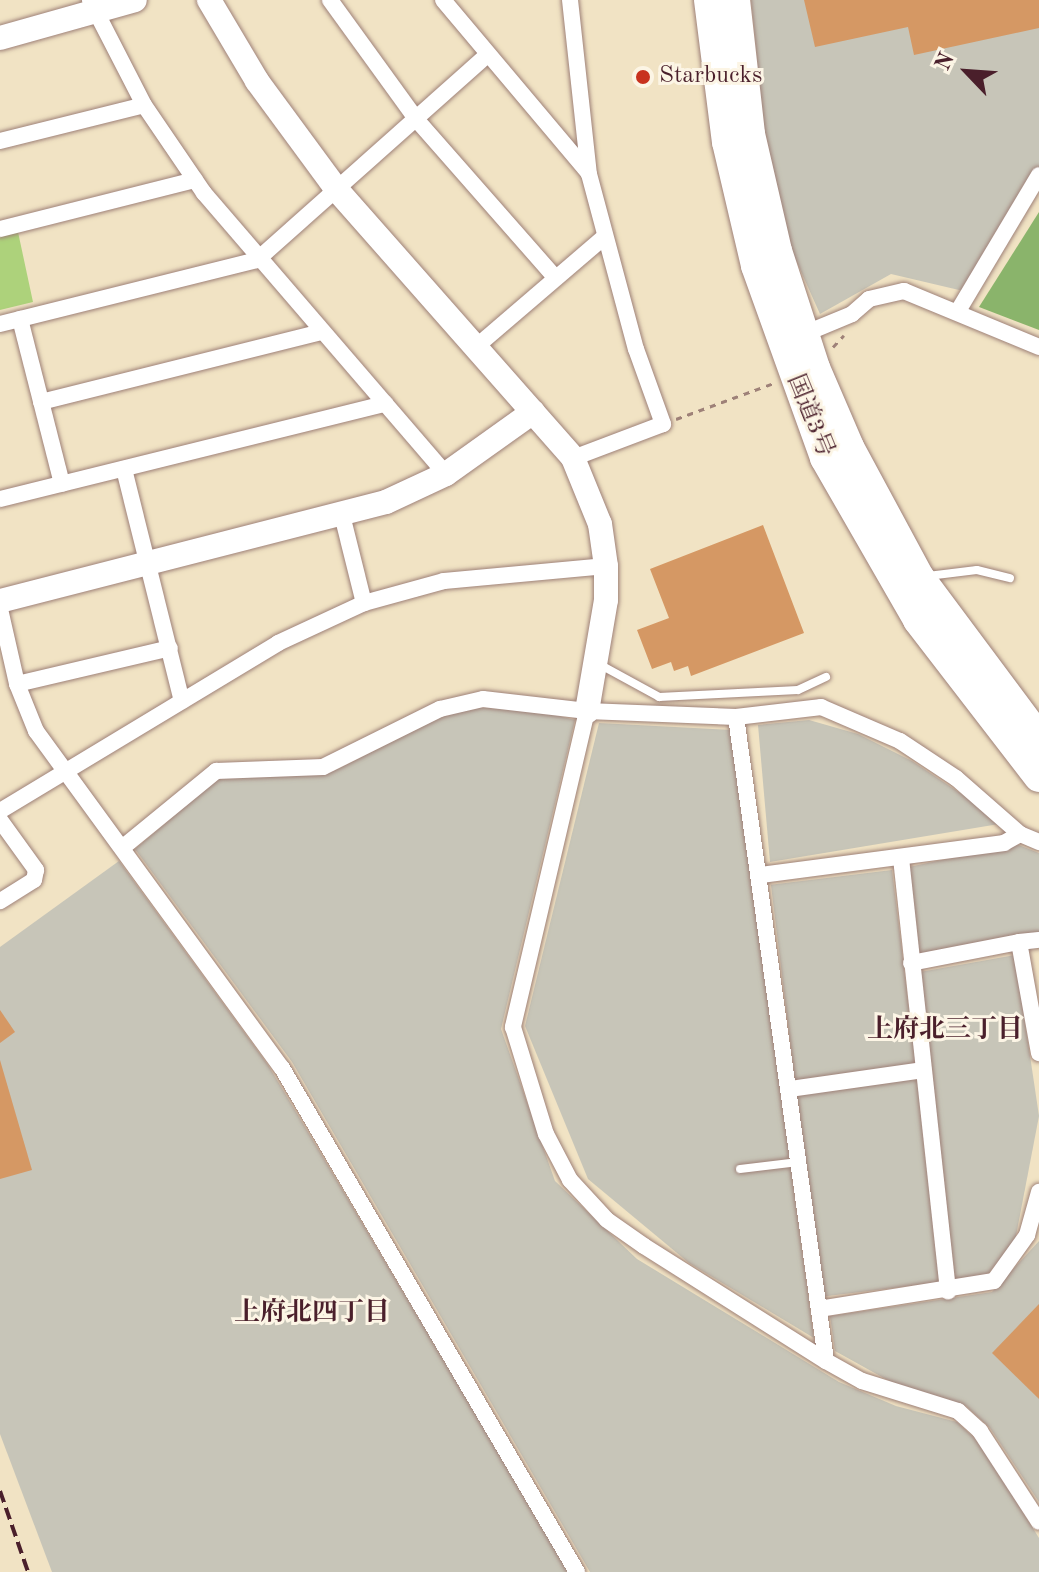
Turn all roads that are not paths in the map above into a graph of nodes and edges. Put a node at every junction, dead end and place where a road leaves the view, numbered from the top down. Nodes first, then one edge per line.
1 (135, 0) edge
2 (209, 0) edge
3 (330, 0) edge
4 (570, 0) edge
5 (709, 0) edge
6 (735, 0) edge
7 (449, 3) edge
8 (93, 6) edge
9 (0, 38) edge
10 (486, 56) junction
11 (144, 105) junction
12 (416, 119) junction
13 (0, 141) edge
14 (589, 174) junction
15 (1039, 175) edge
16 (195, 180) junction
17 (337, 190) junction
18 (0, 229) edge
19 (604, 237) junction
20 (257, 260) junction
21 (555, 277) junction
22 (958, 311) junction
23 (20, 319) junction
24 (0, 324) edge
25 (321, 332) junction
26 (804, 334) junction
27 (477, 346) junction
28 (1039, 347) edge
29 (41, 402) junction
30 (385, 404) junction
31 (533, 412) junction
32 (573, 458) junction
33 (124, 469) junction
34 (446, 474) junction
35 (62, 484) junction
36 (0, 499) edge
37 (342, 515) junction
38 (149, 563) junction
39 (606, 566) junction
40 (919, 577) junction
41 (1010, 578) dead end
42 (0, 601) edge
43 (364, 603) junction
44 (0, 609) edge
45 (170, 648) junction
46 (593, 661) junction
47 (826, 677) dead end
48 (17, 684) junction
49 (182, 701) junction
50 (587, 711) junction
51 (736, 717) junction
52 (1039, 738) edge
53 (65, 771) junction
54 (1039, 777) edge
55 (0, 811) edge
56 (0, 820) edge
57 (1020, 834) junction
58 (1039, 842) edge
59 (122, 848) junction
60 (901, 858) junction
61 (761, 875) junction
62 (0, 901) edge
63 (1039, 940) edge
64 (1019, 942) junction
65 (911, 963) junction
66 (1039, 1053) edge
67 (923, 1070) junction
68 (790, 1089) junction
69 (800, 1162) junction
70 (740, 1169) dead end
71 (1039, 1192) edge
72 (948, 1291) junction
73 (819, 1309) junction
74 (826, 1361) junction
75 (1039, 1522) edge
76 (577, 1572) edge

1 - 8 street
2 - 17 street
3 - 12 street
4 - 14 street
5 - 54 highway, 国道3号
6 - 26 highway, 国道3号
7 - 10 street
8 - 9 street
8 - 11 street
10 - 12 street
10 - 14 street
11 - 13 street
11 - 16 street
12 - 17 street
12 - 21 street
14 - 19 street
15 - 22 street
16 - 18 street
16 - 20 street
17 - 20 street
17 - 27 street
19 - 21 street
19 - 32 street
20 - 23 street
20 - 25 street
21 - 27 street
22 - 26 street
22 - 28 street
23 - 24 street
23 - 29 street
25 - 29 street
25 - 30 street
26 - 40 highway, 国道3号
27 - 31 street
29 - 35 street
30 - 33 street
30 - 34 street
31 - 32 street
31 - 34 street
32 - 39 street
33 - 35 street
33 - 38 street
34 - 37 street
35 - 36 street
37 - 38 street
37 - 43 street
38 - 42 street
38 - 45 street
39 - 43 street
39 - 46 street
40 - 41 lane
40 - 52 highway, 国道3号
43 - 49 street
44 - 48 street
45 - 48 street
45 - 49 street
46 - 47 lane
46 - 50 street
48 - 53 street
49 - 53 street
50 - 51 street
50 - 59 street
50 - 74 street
51 - 57 street
51 - 61 street
53 - 55 street
53 - 59 street
56 - 62 street
57 - 58 street
57 - 60 street
59 - 76 street
60 - 61 street
60 - 65 street
61 - 68 street
63 - 64 street
64 - 65 street
64 - 66 street
65 - 67 street
67 - 68 street
67 - 72 street
68 - 69 street
69 - 70 lane
69 - 73 street
71 - 72 street
72 - 73 street
73 - 74 street
74 - 75 street

